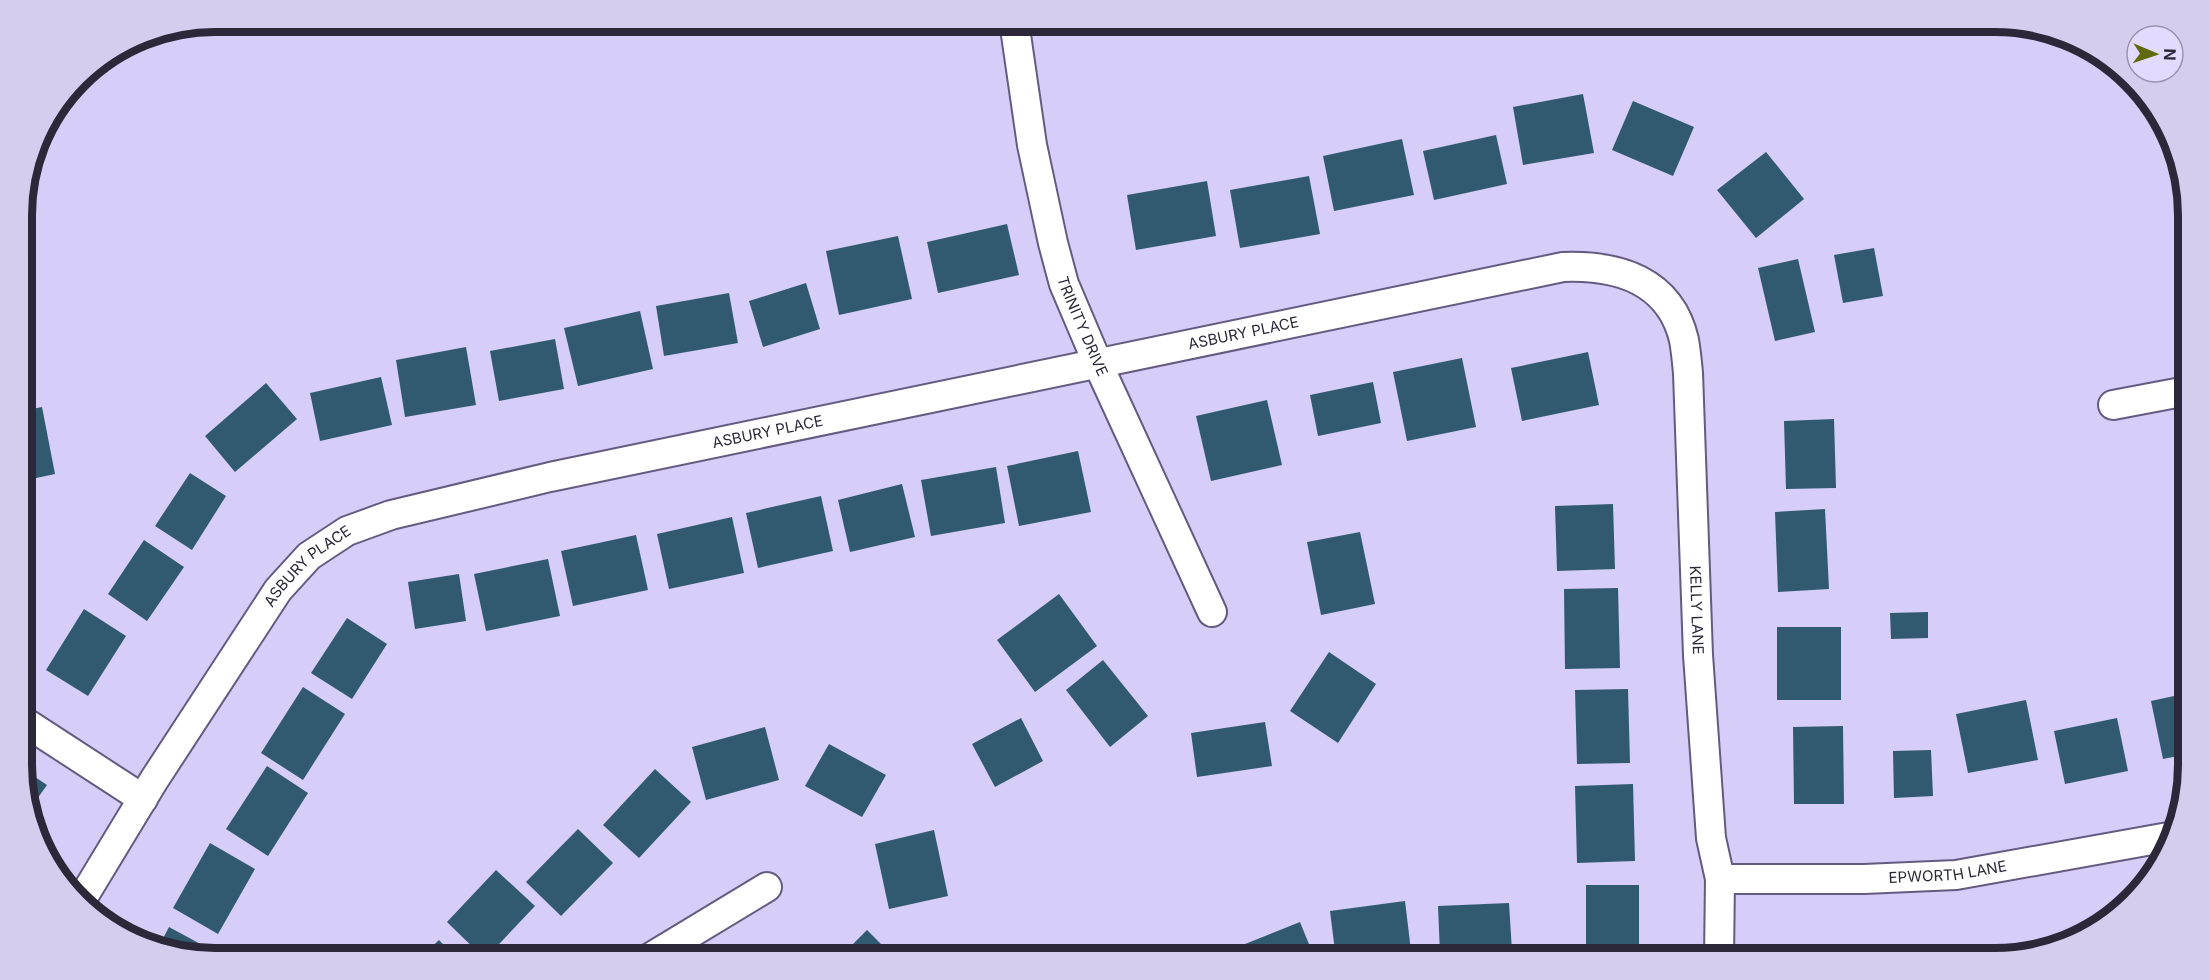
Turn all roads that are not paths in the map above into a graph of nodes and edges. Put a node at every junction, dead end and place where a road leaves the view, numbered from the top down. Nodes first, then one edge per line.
1 (1015, 31) edge
2 (1638, 278) joint
3 (1098, 364) junction
4 (2178, 393) edge
5 (2113, 405) dead end
6 (1212, 612) dead end
7 (32, 728) edge
8 (143, 799) junction
9 (2162, 838) edge
10 (1720, 879) junction
11 (767, 887) dead end
12 (85, 895) edge
13 (666, 948) edge
14 (1719, 948) edge

1 - 3 street, TRINITY DRIVE
2 - 3 street, ASBURY PLACE
2 - 10 street, KELLY LANE
3 - 6 street, TRINITY DRIVE
3 - 8 street, ASBURY PLACE
4 - 5 street
7 - 8 street
8 - 12 street, ASBURY PLACE
9 - 10 street, EPWORTH LANE
10 - 14 street, KELLY LANE
11 - 13 street

